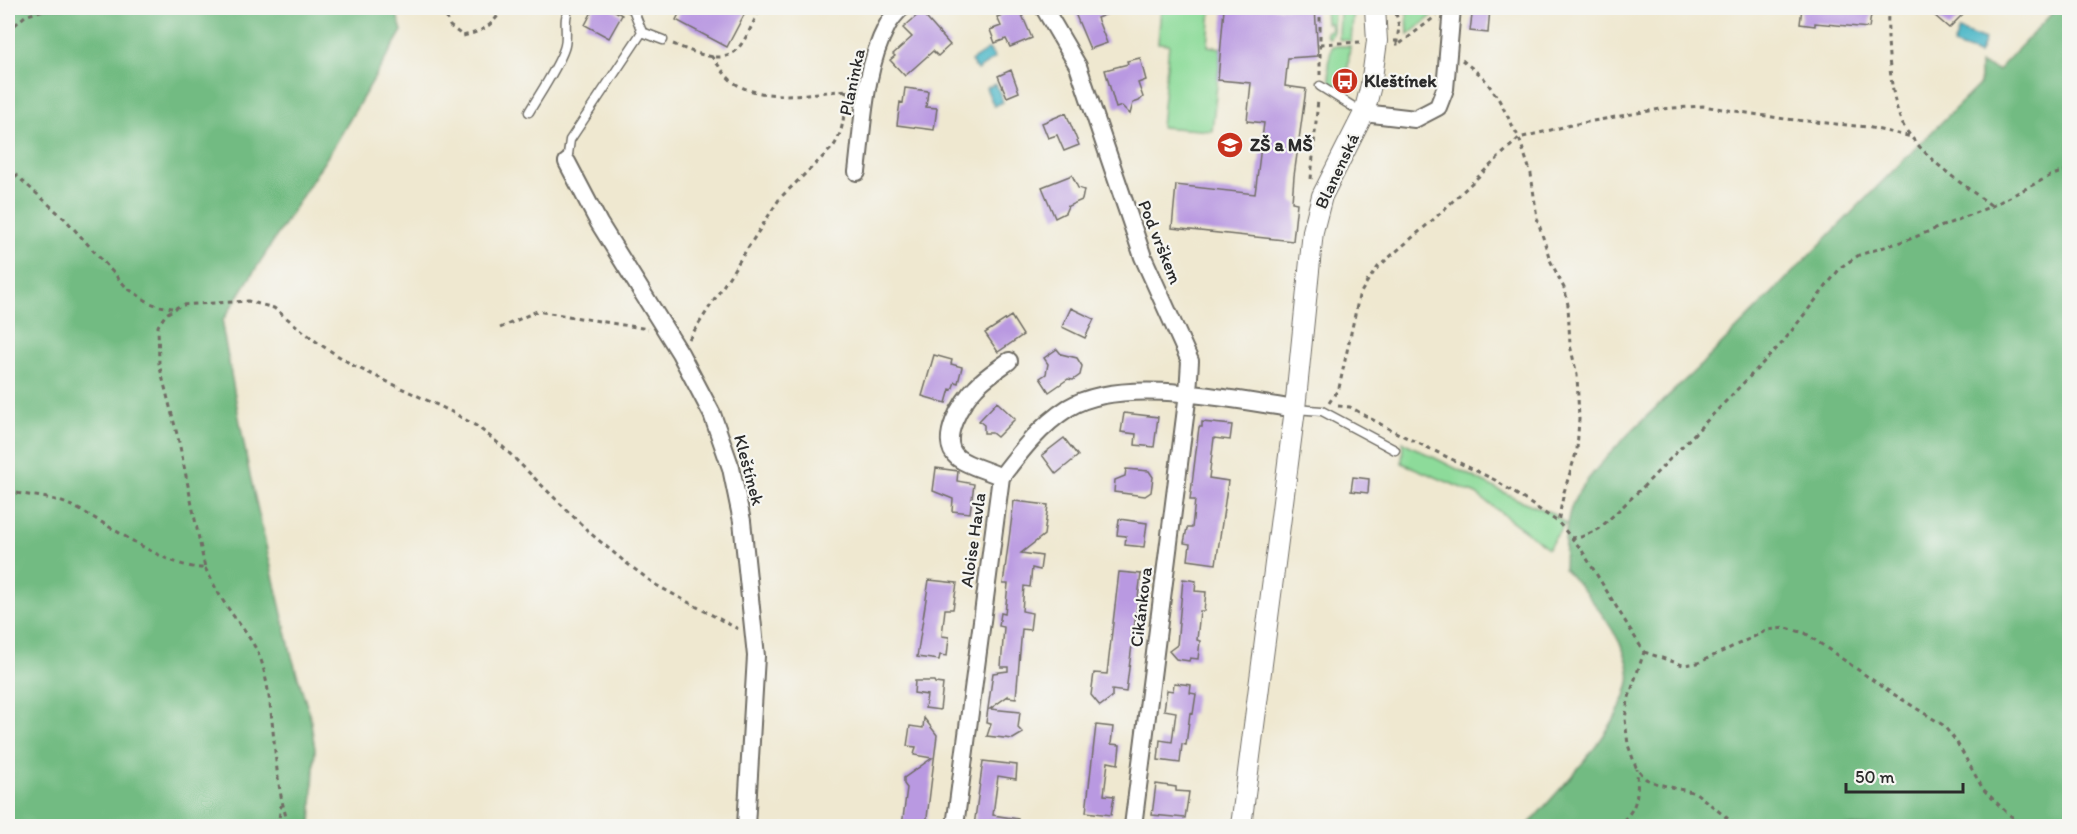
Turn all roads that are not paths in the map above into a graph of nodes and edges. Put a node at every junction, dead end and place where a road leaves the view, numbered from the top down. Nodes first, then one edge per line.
1 (568, 8) edge
2 (630, 8) edge
3 (901, 8) edge
4 (1044, 8) edge
5 (1375, 8) edge
6 (1447, 9) edge
7 (642, 32) junction
8 (663, 40) road end
9 (1320, 86) dead end
10 (529, 112) dead end
11 (1364, 113) junction
12 (567, 162) joint
13 (857, 172) dead end
14 (1009, 361) dead end
15 (1188, 393) junction
16 (1295, 409) junction
17 (1395, 450) dead end
18 (1001, 477) junction
19 (746, 826) edge
20 (955, 826) edge
21 (1133, 826) edge
22 (1241, 826) edge

1 - 10 lane
2 - 7 lane
3 - 13 street, Planinka
4 - 15 street, Pod vrškem
5 - 11 street, Blanenská
6 - 11 street
7 - 8 lane
7 - 12 lane
9 - 11 lane
11 - 16 street, Blanenská
12 - 19 street, Kleštínek
14 - 18 street
15 - 16 street
15 - 18 street, Aloise Havla
15 - 21 street, Cikánkova
16 - 17 lane
16 - 22 street, Blanenská
18 - 20 street, Aloise Havla

